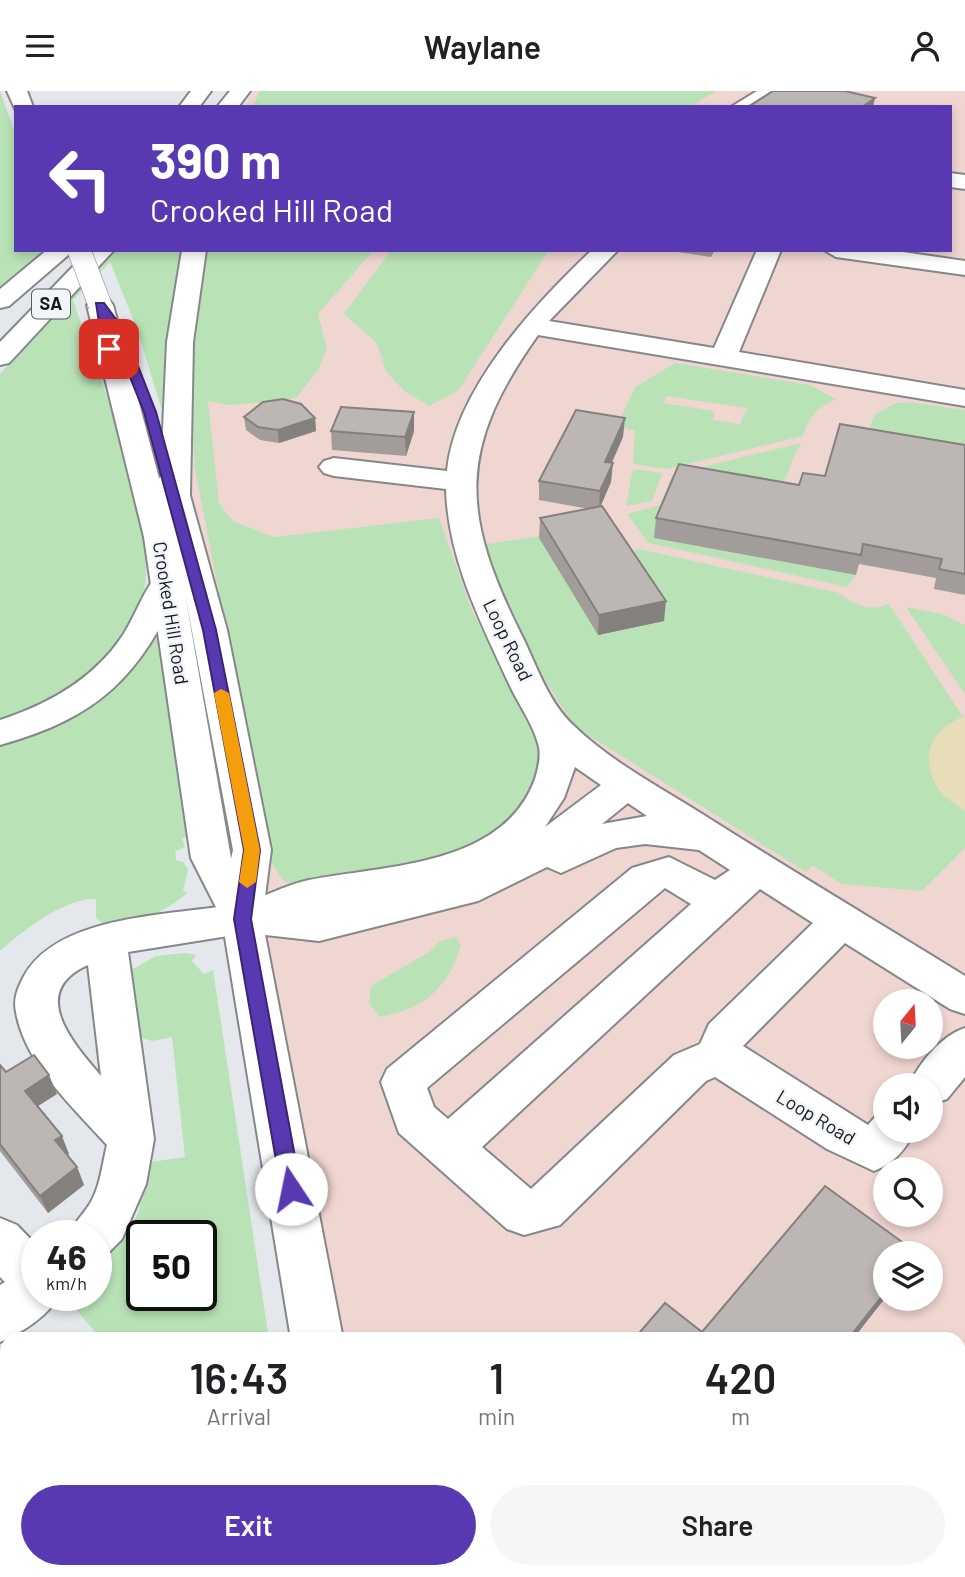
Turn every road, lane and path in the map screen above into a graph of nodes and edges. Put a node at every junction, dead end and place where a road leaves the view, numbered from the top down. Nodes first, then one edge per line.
1 (240, 91) edge
2 (772, 91) edge
3 (229, 105) edge
4 (745, 105) edge
5 (60, 252) edge
6 (66, 252) edge
7 (80, 252) edge
8 (100, 252) edge
9 (194, 252) edge
10 (604, 252) edge
11 (768, 252) edge
12 (850, 252) edge
13 (965, 268) edge
14 (0, 301) edge
15 (100, 305) junction
16 (0, 326) edge
17 (533, 326) junction
18 (0, 357) edge
19 (723, 358) junction
20 (965, 398) edge
21 (334, 467) dead end
22 (462, 482) junction
23 (175, 494) junction
24 (166, 584) junction
25 (546, 718) junction
26 (0, 733) edge
27 (617, 778) junction
28 (710, 839) junction
29 (513, 841) junction
30 (743, 882) junction
31 (484, 883) junction
32 (242, 919) junction
33 (842, 920) junction
34 (106, 942) junction
35 (965, 997) edge
36 (965, 1046) edge
37 (718, 1056) junction
38 (941, 1073) edge
39 (131, 1139) junction
40 (880, 1143) edge
41 (449, 1148) junction
42 (106, 1220) edge
43 (0, 1241) edge
44 (21, 1264) edge
45 (21, 1300) edge
46 (0, 1317) edge
47 (316, 1332) edge

1 - 3 main road
2 - 4 main road
5 - 14 main road
6 - 16 main road, SA
7 - 15 main road, Crooked Hill Road, bridge
8 - 18 main road, SA
9 - 23 main road
10 - 17 main road, Loop Road
11 - 19 main road
12 - 13 main road
15 - 23 main road, Crooked Hill Road
15 - 24 main road, Crooked Hill Road
17 - 19 main road
17 - 22 main road, Loop Road
19 - 20 main road
21 - 22 main road
22 - 25 main road, Loop Road
23 - 32 main road, Crooked Hill Road
24 - 26 main road
24 - 32 main road, Crooked Hill Road
25 - 27 main road, Loop Road
25 - 29 main road
27 - 28 main road, Loop Road
27 - 29 main road
27 - 31 main road
28 - 30 main road, Loop Road
28 - 31 main road
29 - 32 main road
30 - 33 main road, Loop Road
30 - 41 main road
30 - 41 main road
31 - 32 main road
32 - 34 main road
32 - 47 main road, Crooked Hill Road
33 - 35 main road, Loop Road
33 - 37 main road
34 - 39 main road
34 - 39 main road
36 - 38 main road
37 - 40 main road, Loop Road
37 - 41 main road
39 - 42 main road
43 - 44 main road
45 - 46 main road

